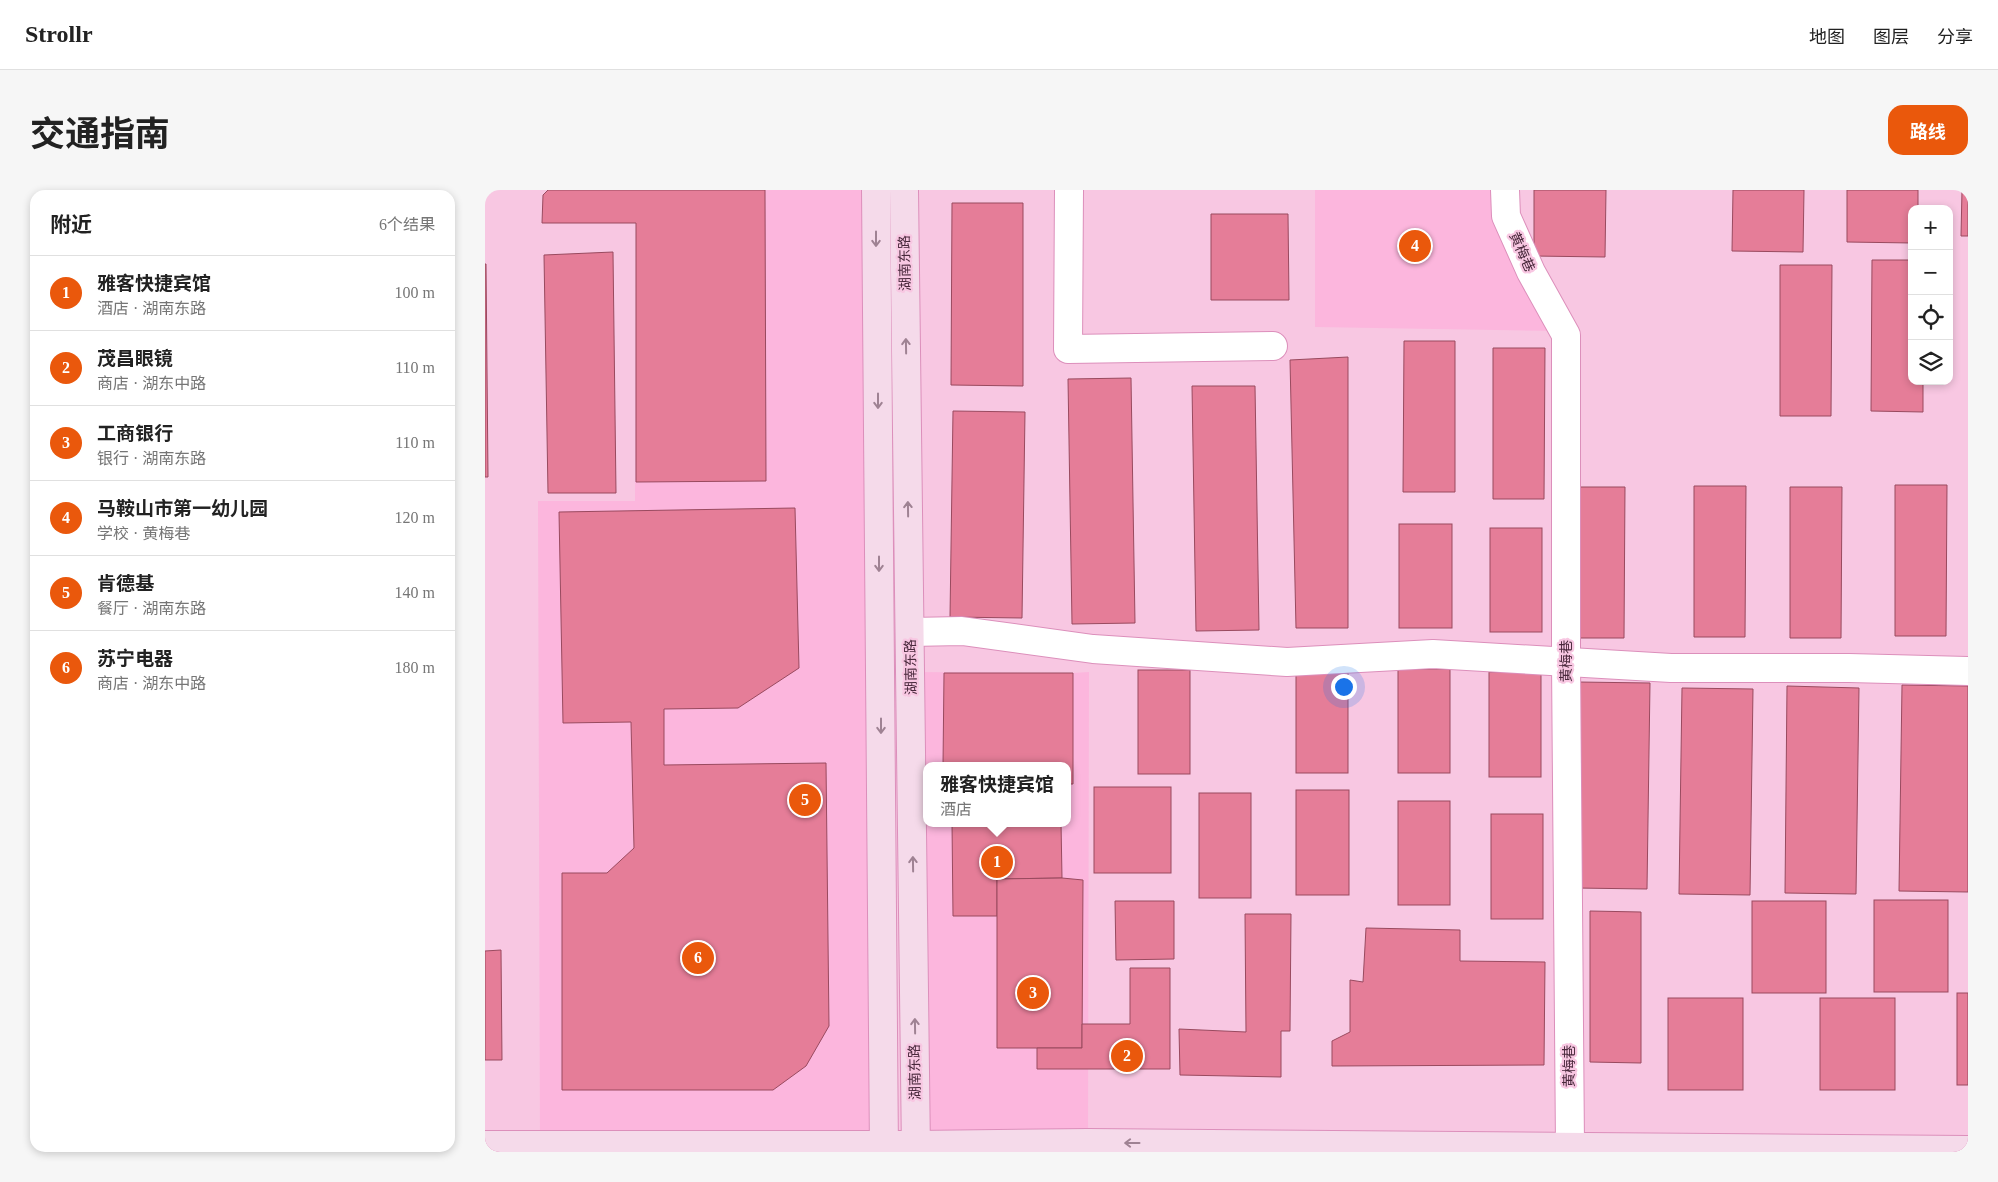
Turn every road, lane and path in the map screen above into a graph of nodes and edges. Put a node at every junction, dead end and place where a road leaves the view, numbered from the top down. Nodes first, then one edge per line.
1 (876, 190) edge
2 (904, 190) edge
3 (1069, 190) edge
4 (1505, 190) edge
5 (1273, 346) dead end
6 (910, 632) junction
7 (1566, 662) junction
8 (1968, 671) edge
9 (485, 1145) edge
10 (1570, 1147) junction
11 (884, 1148) edge
12 (916, 1148) edge
13 (1968, 1150) edge

1 -> 11 main road
6 -> 2 main road, 湖南东路
3 - 5 street
4 - 7 street, 黄梅巷
6 - 7 street
12 -> 6 main road, 湖南东路
7 - 8 street
7 - 10 street, 黄梅巷
9 - 11 main road
10 -> 12 main road
10 - 13 main road
11 - 12 main road

